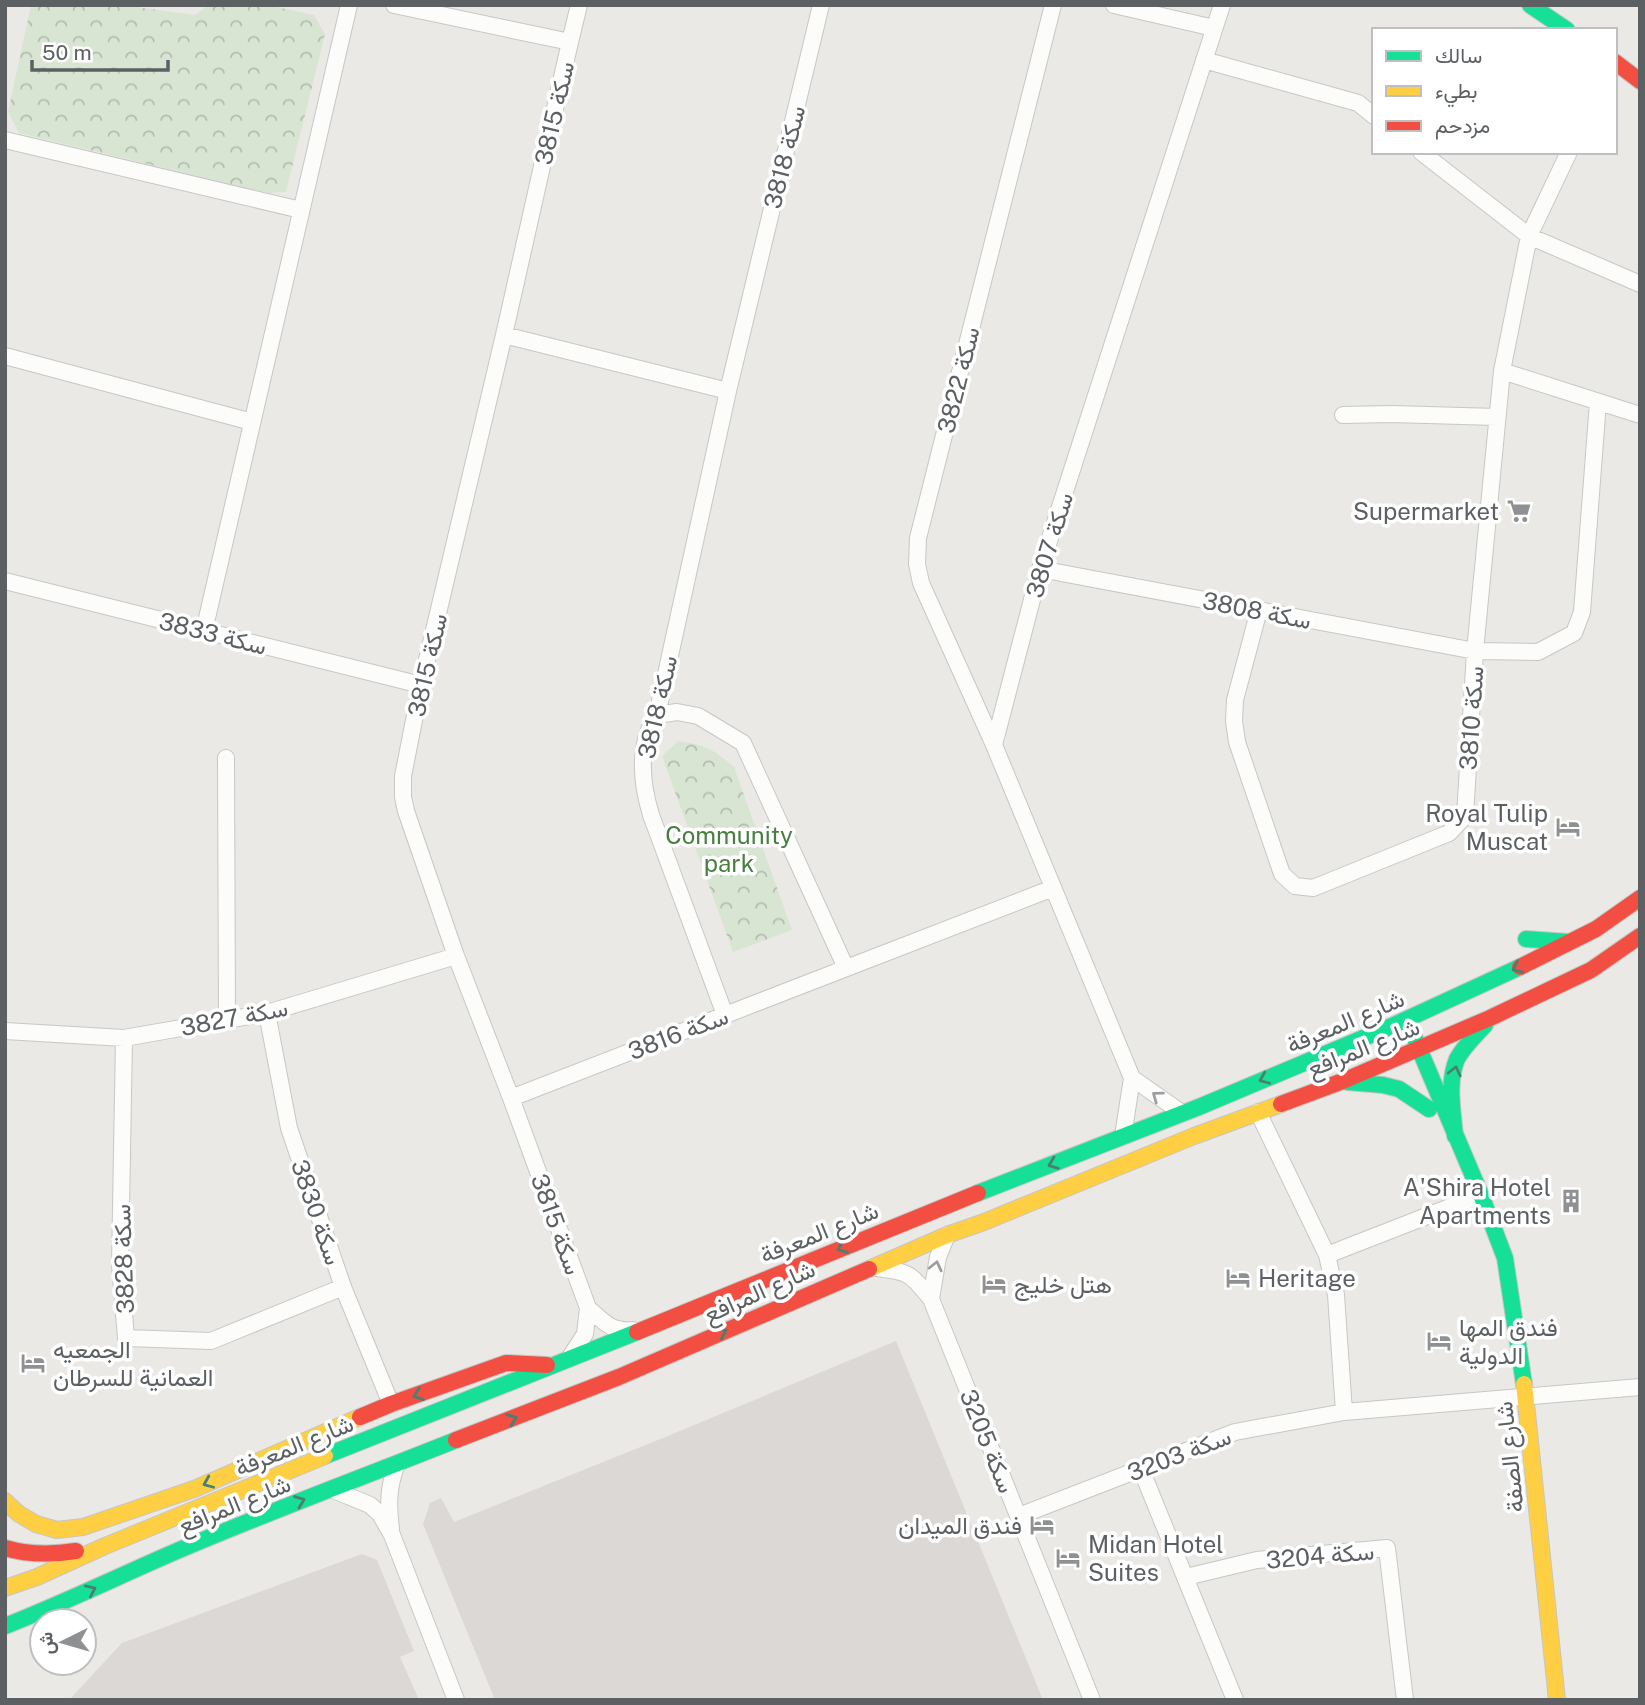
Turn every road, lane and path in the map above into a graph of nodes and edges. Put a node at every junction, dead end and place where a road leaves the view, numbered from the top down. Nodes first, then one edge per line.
1 (349, 5) edge
2 (394, 5) edge
3 (579, 5) edge
4 (821, 5) edge
5 (1053, 5) edge
6 (1114, 5) edge
7 (1222, 5) edge
8 (1530, 5) edge
9 (1214, 28) junction
10 (1564, 28) edge
11 (570, 41) junction
12 (1204, 60) junction
13 (1617, 64) edge
14 (1640, 81) edge
15 (1372, 114) edge
16 (5, 140) edge
17 (1424, 154) edge
18 (1568, 154) edge
19 (302, 210) junction
20 (1529, 236) junction
21 (1640, 284) edge
22 (503, 335) junction
23 (5, 356) edge
24 (1502, 371) junction
25 (728, 391) junction
26 (1598, 402) junction
27 (1343, 415) dead end
28 (1640, 415) edge
29 (1497, 418) junction
30 (252, 422) junction
31 (1040, 569) junction
32 (5, 581) edge
33 (1259, 610) junction
34 (204, 631) junction
35 (1475, 651) junction
36 (421, 685) junction
37 (657, 715) junction
38 (994, 745) junction
39 (226, 758) dead end
40 (1053, 888) junction
41 (1640, 898) edge
42 (1640, 936) edge
43 (1526, 939) dead end
44 (1570, 942) junction
45 (456, 956) junction
46 (846, 968) junction
47 (267, 1013) junction
48 (725, 1015) junction
49 (1490, 1018) junction
50 (227, 1020) junction
51 (1400, 1023) junction
52 (5, 1031) edge
53 (124, 1038) junction
54 (1412, 1052) junction
55 (1132, 1078) junction
56 (1343, 1081) junction
57 (511, 1098) junction
58 (1429, 1109) junction
59 (1258, 1112) junction
60 (1182, 1114) junction
61 (1123, 1136) junction
62 (1454, 1136) junction
63 (1481, 1195) junction
64 (947, 1235) junction
65 (1327, 1255) junction
66 (870, 1268) junction
67 (343, 1287) junction
68 (931, 1299) junction
69 (588, 1308) junction
70 (643, 1330) junction
71 (560, 1363) junction
72 (1640, 1387) edge
73 (1526, 1396) junction
74 (391, 1404) junction
75 (1344, 1412) junction
76 (397, 1464) junction
77 (1141, 1469) junction
78 (330, 1489) junction
79 (5, 1501) edge
80 (1018, 1516) junction
81 (392, 1535) junction
82 (105, 1546) junction
83 (5, 1548) edge
84 (1186, 1577) junction
85 (5, 1588) edge
86 (9, 1632) edge
87 (456, 1700) edge
88 (1092, 1700) edge
89 (1236, 1700) edge
90 (1405, 1700) edge
91 (1557, 1700) edge

1 - 19 street
2 - 11 street
3 - 11 street, سكة 3815
4 - 25 street, سكة 3818
5 - 38 street, سكة 3822
6 - 9 street
7 - 9 street, سكة 3807
8 - 10 main road
9 - 12 street, سكة 3807
11 - 22 street, سكة 3815
12 - 15 street
12 - 31 street, سكة 3807
13 - 14 main road
16 - 19 street
17 - 20 street
18 - 20 street, سكة 3810
19 - 30 street
20 - 21 street
20 - 24 street, سكة 3810
22 - 25 street
22 - 36 street, سكة 3815
23 - 30 street
24 - 26 street
24 - 29 street, سكة 3810
25 - 37 street, سكة 3818
26 - 28 street
26 - 35 street, سكة 3808
27 - 29 street
29 - 35 street, سكة 3810
30 - 34 street
31 - 33 street, سكة 3808
31 - 38 street, سكة 3807
32 - 34 street, سكة 3833
33 - 35 street, سكة 3808
33 - 35 street, سكة 3810
34 - 36 street, سكة 3833
36 - 45 street, سكة 3815
37 - 46 street
37 - 48 street, سكة 3818
38 - 40 street
39 - 50 street
40 - 46 street, سكة 3816
40 - 55 street
41 - 44 main road, شارع المعرفة
42 - 49 main road, شارع المرافع
43 - 44 main road
44 -> 51 main road, شارع المعرفة
45 - 47 street, سكة 3827
45 - 57 street, سكة 3815
46 - 48 street, سكة 3816
47 - 50 street, سكة 3827
47 - 67 street, سكة 3830
48 - 57 street, سكة 3816
49 - 54 main road, شارع المرافع
62 -> 49 main road
50 - 53 street, سكة 3827
51 - 54 main road, شارع الصفة
51 -> 60 main road, شارع المعرفة
52 - 53 street, سكة 3827
53 - 67 street, سكة 3828
54 - 56 main road, شارع المرافع
54 - 58 main road, شارع الصفة
54 - 62 main road, شارع الصفة
60 -> 55 street
55 - 61 street
56 - 58 main road
56 - 59 main road, شارع المرافع
57 - 69 street, سكة 3815
58 - 62 main road, شارع الصفة
59 - 64 main road, شارع المرافع
59 - 65 street
60 - 61 main road, شارع المعرفة
61 -> 70 main road, شارع المعرفة
62 - 63 main road, شارع الصفة
63 - 65 street
63 - 73 main road, شارع الصفة
64 - 66 main road, شارع المرافع
68 -> 64 street
65 - 75 street
66 - 68 street, سكة 3205
76 -> 66 main road, شارع المرافع
67 - 74 street, سكة 3830
68 - 80 street, سكة 3205
69 - 70 street
69 - 71 street
70 - 71 main road, شارع المعرفة
71 -> 74 main road
71 - 82 main road, شارع المعرفة
72 - 73 street, سكة 3203
73 - 75 street, سكة 3203
73 - 91 main road, شارع الصفة
74 -> 79 main road
75 - 77 street, سكة 3203
76 - 78 main road, شارع المرافع
76 - 81 street
77 - 80 street, سكة 3203
77 - 84 street
78 - 81 street
86 -> 78 main road, شارع المرافع
80 - 88 street, سكة 3205
81 - 87 street
82 - 83 main road
82 - 85 main road, شارع المعرفة
84 - 89 street
84 - 90 street, سكة 3204

